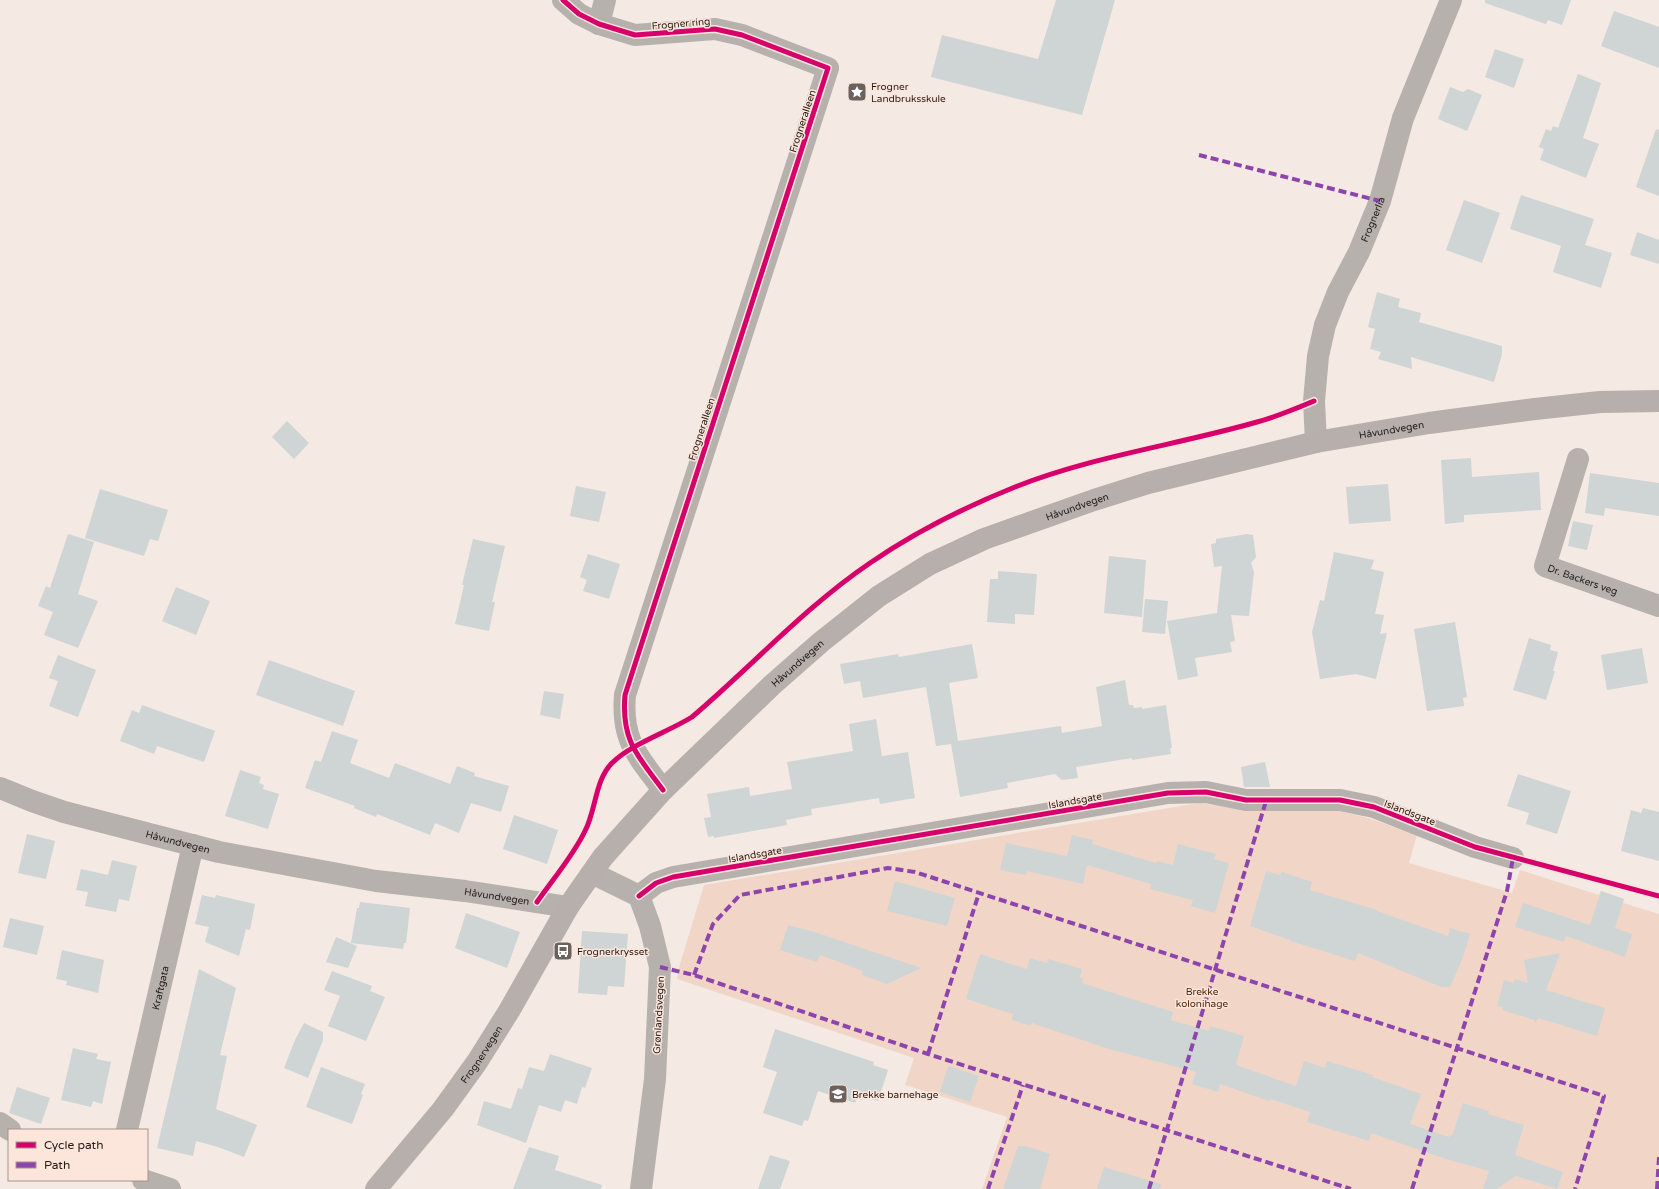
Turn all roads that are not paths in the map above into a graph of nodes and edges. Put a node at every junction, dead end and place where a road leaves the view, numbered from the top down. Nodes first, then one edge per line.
1 (562, 0) edge
2 (605, 0) edge
3 (1451, 0) edge
4 (599, 24) junction
5 (828, 68) joint
6 (1659, 401) edge
7 (1316, 442) junction
8 (1578, 459) dead end
9 (1659, 606) edge
10 (0, 788) edge
11 (664, 790) junction
12 (193, 845) junction
13 (1513, 858) dead end
14 (592, 872) junction
15 (639, 896) junction
16 (568, 907) junction
17 (0, 1123) edge
18 (9, 1129) edge
19 (127, 1129) edge
20 (146, 1181) edge
21 (170, 1189) edge
22 (376, 1189) edge
23 (641, 1189) edge

1 - 4 street, Frogner ring
2 - 4 street
3 - 7 street, Frognerlia
4 - 5 street, Frogner ring
5 - 11 street, Frogneralleen
6 - 7 main road, Håvundvegen
7 - 11 main road, Håvundvegen
8 - 9 street, Dr. Backers veg
10 - 12 street, Håvundvegen
11 - 14 main road, Håvundvegen
12 - 16 street, Håvundvegen
12 - 19 street, Kraftgata
13 - 15 street, Islandsgate
14 - 15 street
14 - 16 main road, Håvundvegen
15 - 23 street, Grønlandsvegen
16 - 22 main road, Frognervegen
17 - 18 street
20 - 21 street

